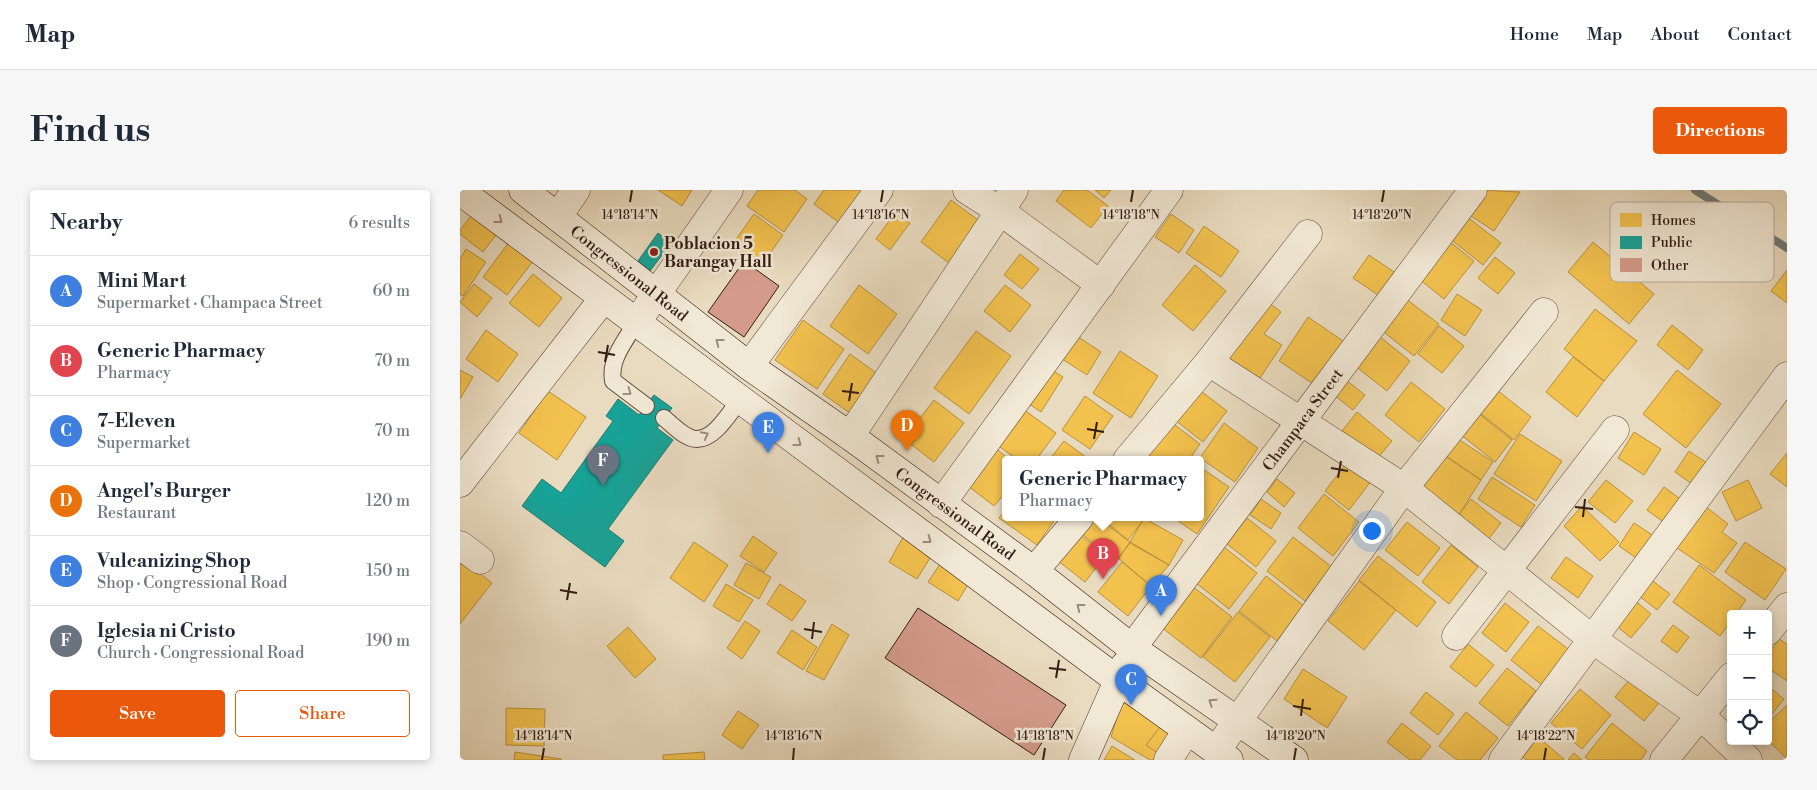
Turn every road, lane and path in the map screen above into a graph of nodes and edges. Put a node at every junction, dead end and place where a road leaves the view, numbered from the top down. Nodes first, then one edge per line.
1 (523, 190) edge
2 (576, 190) edge
3 (729, 190) edge
4 (879, 190) edge
5 (967, 190) edge
6 (1170, 190) edge
7 (1473, 190) edge
8 (460, 191) edge
9 (1007, 200) edge
10 (558, 216) junction
11 (1308, 234) dead end
12 (1101, 284) junction
13 (658, 295) junction
14 (603, 298) junction
15 (1544, 312) dead end
16 (636, 323) junction
17 (1209, 362) junction
18 (749, 366) junction
19 (1787, 376) edge
20 (740, 400) junction
21 (646, 406) dead end
22 (664, 418) dead end
23 (1300, 423) junction
24 (1615, 430) dead end
25 (850, 436) junction
26 (1130, 456) edge
27 (460, 483) edge
28 (1404, 488) junction
29 (941, 504) junction
30 (1076, 521) edge
31 (1034, 571) junction
32 (1506, 571) junction
33 (1787, 607) edge
34 (1772, 626) edge
35 (1456, 636) dead end
36 (1592, 639) junction
37 (1132, 648) junction
38 (1119, 681) junction
39 (1727, 682) edge
40 (1700, 715) junction
41 (1239, 720) junction
42 (1187, 730) junction
43 (1222, 755) edge
44 (1083, 760) edge
45 (1168, 760) edge
46 (1294, 760) edge
47 (1503, 760) edge
48 (1664, 760) edge
49 (1748, 760) edge

1 - 10 street, Congressional Road
2 - 10 street
3 - 13 street
4 - 18 street
5 - 9 street
6 - 12 street
7 - 23 street, Champaca Street
8 -> 14 street
9 - 12 street
9 - 25 street
10 - 13 street, Congressional Road
11 - 17 street
12 - 29 street
13 - 16 street
18 -> 13 street, Congressional Road
14 - 16 street
14 - 27 street
15 - 28 street
16 - 20 street
16 -> 21 lane
17 - 23 street
17 - 26 street
18 - 25 street, Congressional Road
19 - 36 street
22 -> 20 lane
20 -> 38 street
23 - 28 street
23 - 37 street, Champaca Street
24 - 32 street
29 -> 25 street, Congressional Road
28 - 32 street
28 - 41 street
29 - 31 street, Congressional Road
30 - 31 street
37 -> 31 street, Congressional Road
32 - 35 street
32 - 36 street
33 - 34 street
36 - 40 street
36 - 47 street
37 - 38 street, Champaca Street
41 -> 37 street, Congressional Road
38 - 42 street
38 - 44 street, Champaca Street
39 - 40 street
40 - 48 street
40 - 49 street
41 - 43 street
41 - 46 street, Congressional Road
42 - 43 street
42 - 45 street

